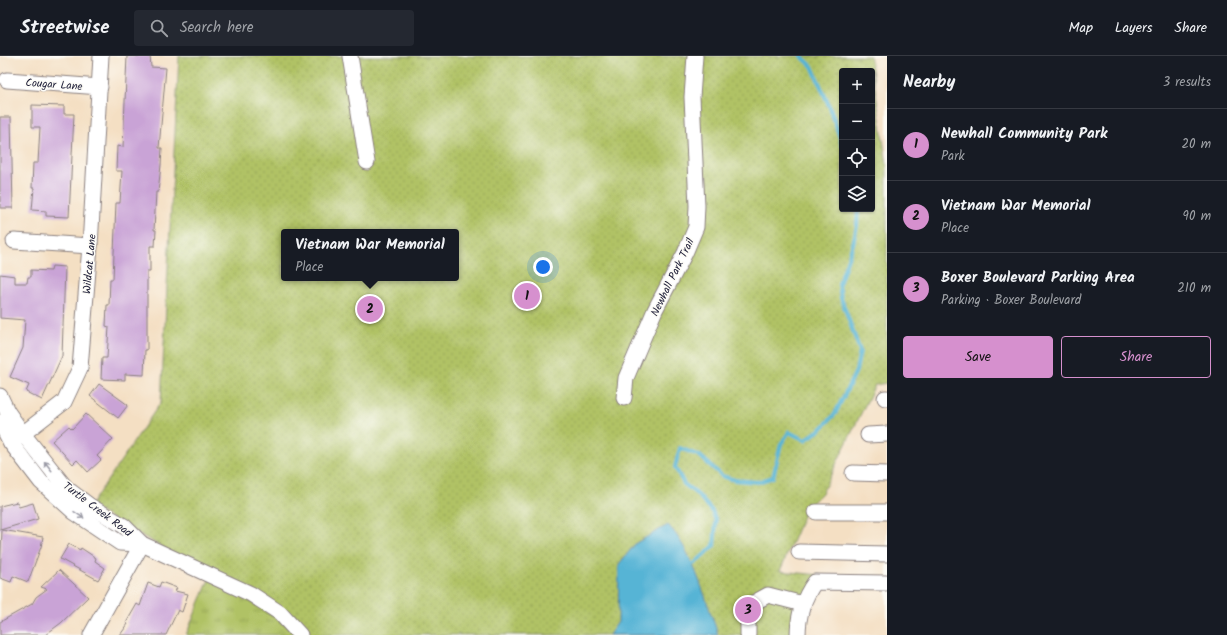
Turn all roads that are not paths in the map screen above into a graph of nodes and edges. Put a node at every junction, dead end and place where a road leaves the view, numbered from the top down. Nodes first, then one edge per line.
1 (102, 56) edge
2 (350, 56) edge
3 (695, 56) edge
4 (7, 80) dead end
5 (100, 87) junction
6 (367, 162) dead end
7 (14, 241) dead end
8 (90, 246) junction
9 (0, 396) edge
10 (624, 398) dead end
11 (0, 422) edge
12 (887, 434) edge
13 (868, 435) dead end
14 (17, 439) junction
15 (853, 473) dead end
16 (887, 474) edge
17 (816, 512) dead end
18 (887, 512) edge
19 (142, 544) junction
20 (799, 552) dead end
21 (887, 554) edge
22 (886, 583) edge
23 (803, 604) junction
24 (91, 635) edge
25 (300, 635) edge
26 (748, 635) edge
27 (798, 635) edge

1 - 5 street, Wildcat Lane
2 - 6 street
3 - 10 street, Newhall Park Trail
4 - 5 street, Cougar Lane
5 - 8 street, Wildcat Lane
7 - 8 street
8 - 14 street, Wildcat Lane
9 - 14 street, Turtle Creek Road
11 - 14 street, Turtle Creek Road
12 - 13 street
14 - 19 street, Turtle Creek Road
15 - 16 street
17 - 18 street
19 - 24 street
19 - 25 street, Turtle Creek Road
20 - 21 street
22 - 23 street
23 - 26 street
23 - 27 street

